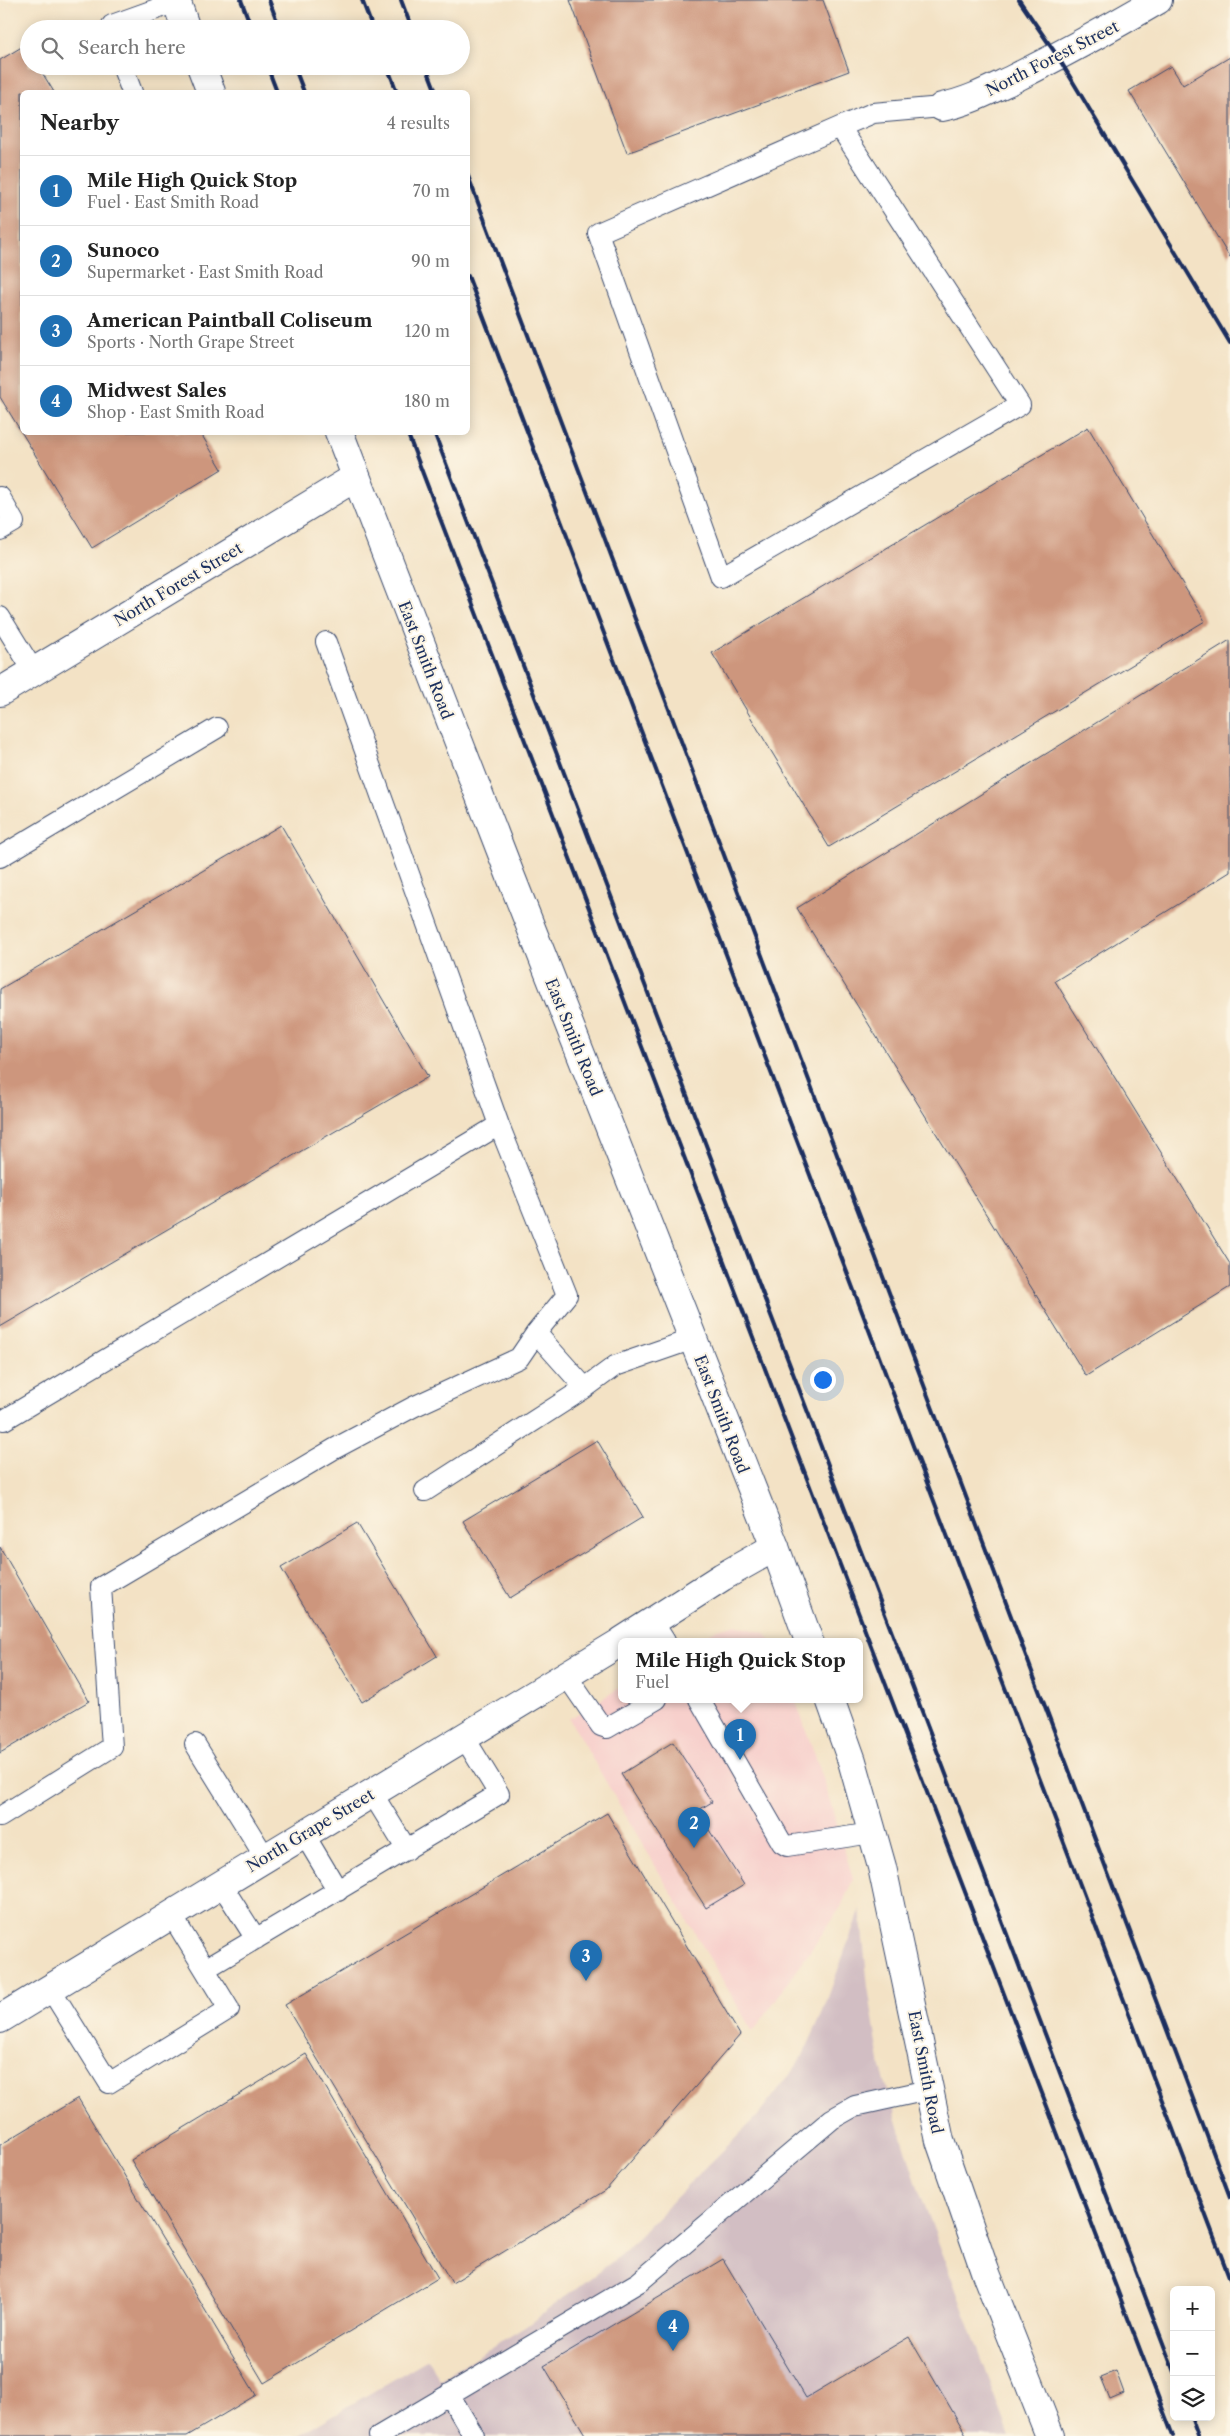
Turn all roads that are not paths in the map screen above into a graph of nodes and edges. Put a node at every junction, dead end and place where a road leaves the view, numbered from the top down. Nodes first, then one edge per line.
1 (1158, 0) edge
2 (176, 1) edge
3 (125, 20) edge
4 (183, 20) edge
5 (125, 75) edge
6 (204, 75) edge
7 (131, 90) edge
8 (210, 90) edge
9 (942, 107) joint
10 (840, 127) junction
11 (340, 435) edge
12 (356, 477) junction
13 (0, 497) edge
14 (0, 530) edge
15 (0, 616) edge
16 (326, 642) dead end
17 (34, 672) junction
18 (0, 692) edge
19 (217, 728) dead end
20 (0, 857) edge
21 (499, 1125) junction
22 (536, 1333) junction
23 (693, 1339) junction
24 (585, 1388) junction
25 (4, 1420) dead end
26 (425, 1491) dead end
27 (775, 1548) junction
28 (659, 1632) edge
29 (634, 1638) edge
30 (808, 1638) edge
31 (618, 1643) edge
32 (566, 1675) junction
33 (650, 1703) edge
34 (701, 1703) edge
35 (831, 1703) edge
36 (464, 1737) junction
37 (194, 1744) dead end
38 (372, 1793) junction
39 (0, 1817) edge
40 (872, 1833) junction
41 (304, 1834) junction
42 (408, 1850) junction
43 (265, 1857) junction
44 (222, 1884) junction
45 (338, 1891) junction
46 (171, 1914) junction
47 (256, 1940) junction
48 (205, 1969) junction
49 (50, 1988) junction
50 (0, 2019) edge
51 (928, 2090) junction
52 (450, 2394) junction
53 (379, 2436) edge
54 (474, 2436) edge
55 (1050, 2436) edge

1 - 9 street, North Forest Street
2 - 3 lane
2 - 4 street
5 - 7 lane
6 - 8 street
9 - 10 lane
10 - 10 lane
11 - 12 street, East Smith Road
12 - 17 street, North Forest Street
12 - 23 street, East Smith Road
13 - 14 lane
15 - 17 lane
16 - 21 lane
17 - 18 street, North Forest Street
19 - 20 lane
21 - 22 lane
21 - 25 lane
22 - 24 lane
22 - 39 lane
23 - 24 lane
23 - 27 street, East Smith Road
24 - 26 lane
27 - 28 street, North Grape Street
27 - 30 street, East Smith Road
28 - 29 street, North Grape Street
31 - 32 street, North Grape Street
32 - 33 lane
32 - 36 street, North Grape Street
34 - 40 lane
35 - 40 street, East Smith Road
36 - 38 street, North Grape Street
36 - 42 lane
37 - 43 lane
38 - 41 street, North Grape Street
38 - 42 lane
40 - 51 street, East Smith Road
41 - 43 street, North Grape Street
41 - 45 lane
42 - 45 lane
43 - 44 street, North Grape Street
44 - 46 street, North Grape Street
44 - 47 lane
45 - 47 lane
46 - 48 lane
46 - 49 street, North Grape Street
47 - 48 lane
48 - 49 lane
49 - 50 street, North Grape Street
51 - 52 lane
51 - 55 street, East Smith Road
52 - 53 lane
52 - 54 lane

